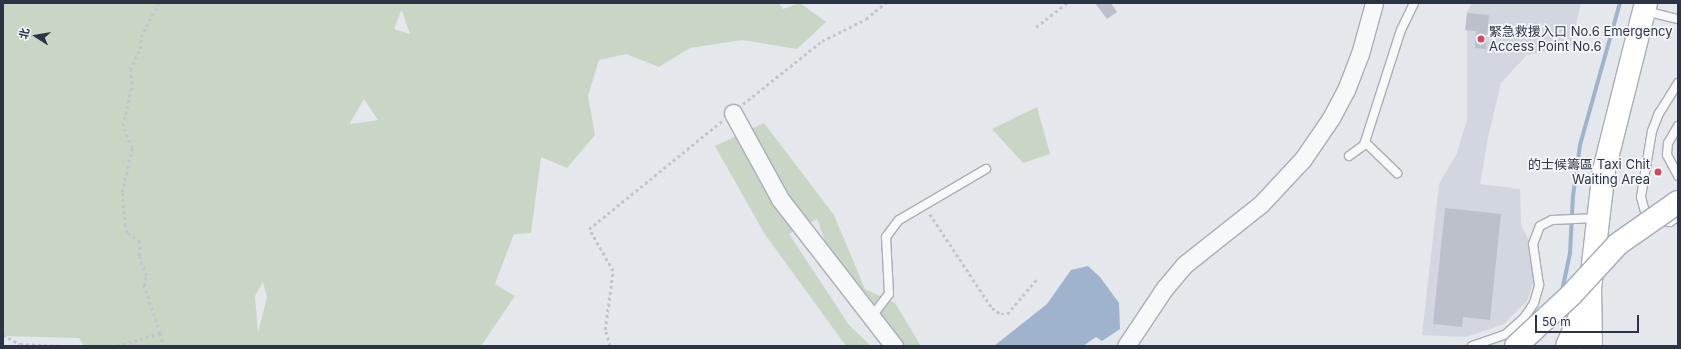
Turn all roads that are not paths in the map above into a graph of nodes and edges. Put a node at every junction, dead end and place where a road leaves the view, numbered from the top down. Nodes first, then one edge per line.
1 (1374, 3) edge
2 (1414, 3) edge
3 (1645, 7) edge
4 (1678, 19) edge
5 (1678, 83) edge
6 (733, 112) road end
7 (1678, 126) edge
8 (1365, 142) junction
9 (1349, 156) dead end
10 (986, 169) dead end
11 (1397, 173) dead end
12 (1678, 176) edge
13 (1678, 202) edge
14 (1678, 216) edge
15 (1597, 218) junction
16 (1594, 248) junction
17 (1590, 288) junction
18 (873, 315) junction
19 (894, 346) edge
20 (1126, 346) edge
21 (1472, 346) edge
22 (1516, 346) edge
23 (1567, 346) edge
24 (1591, 346) edge
25 (1604, 346) edge

1 - 20 street
2 - 8 lane
3 - 4 lane
3 - 15 main road
5 - 14 lane
6 - 18 street
7 - 12 lane
8 - 9 lane
8 - 11 lane
10 - 18 lane
13 - 22 main road, bridge
15 - 16 main road
15 - 21 lane
16 - 17 main road
16 - 25 main road
17 - 23 main road
17 - 24 main road
18 - 19 street

